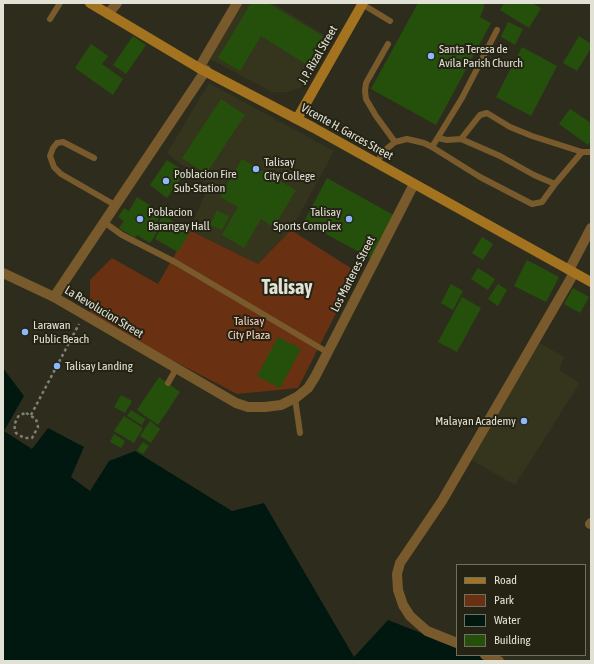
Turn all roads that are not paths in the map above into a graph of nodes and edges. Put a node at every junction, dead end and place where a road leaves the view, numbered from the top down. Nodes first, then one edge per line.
1 (60, 3) edge
2 (90, 3) edge
3 (117, 3) edge
4 (237, 3) edge
5 (362, 4) edge
6 (108, 14) junction
7 (50, 19) dead end
8 (390, 21) dead end
9 (497, 30) dead end
10 (388, 44) dead end
11 (202, 69) junction
12 (297, 119) junction
13 (438, 138) junction
14 (461, 139) junction
15 (395, 142) junction
16 (432, 147) junction
17 (582, 152) junction
18 (591, 152) edge
19 (94, 158) dead end
20 (376, 162) junction
21 (414, 184) junction
22 (556, 184) junction
23 (115, 205) junction
24 (104, 222) junction
25 (591, 228) edge
26 (572, 271) junction
27 (3, 273) edge
28 (591, 282) edge
29 (54, 297) junction
30 (328, 352) junction
31 (176, 369) junction
32 (315, 376) joint
33 (168, 383) dead end
34 (295, 398) junction
35 (300, 432) dead end
36 (456, 643) edge
37 (487, 656) edge
38 (499, 661) edge

1 - 7 lane
2 - 6 street, Vicente H. Garces Street
3 - 6 street
4 - 11 street, La Revolucion Street
5 - 8 lane
5 - 12 street, J. P. Rizal Street
6 - 11 street, Vicente H. Garces Street
9 - 13 lane
10 - 15 lane
11 - 12 street, Vicente H. Garces Street
11 - 23 street, La Revolucion Street
12 - 20 street, Vicente H. Garces Street
13 - 14 lane
13 - 16 lane
14 - 17 lane
14 - 22 lane
15 - 16 lane
15 - 20 lane
16 - 22 lane
17 - 18 lane
17 - 22 lane
19 - 23 lane
20 - 21 street, Vicente H. Garces Street
21 - 26 street, Vicente H. Garces Street
21 - 30 street, Los Marteres Street
23 - 24 street, La Revolucion Street
24 - 29 street, La Revolucion Street
24 - 30 lane
25 - 26 street
26 - 28 street, Vicente H. Garces Street
26 - 36 street
27 - 29 street
29 - 31 street, La Revolucion Street
30 - 32 street, Los Marteres Street
31 - 33 lane
31 - 34 street, La Revolucion Street
32 - 34 street, La Revolucion Street
34 - 35 lane
37 - 38 street

